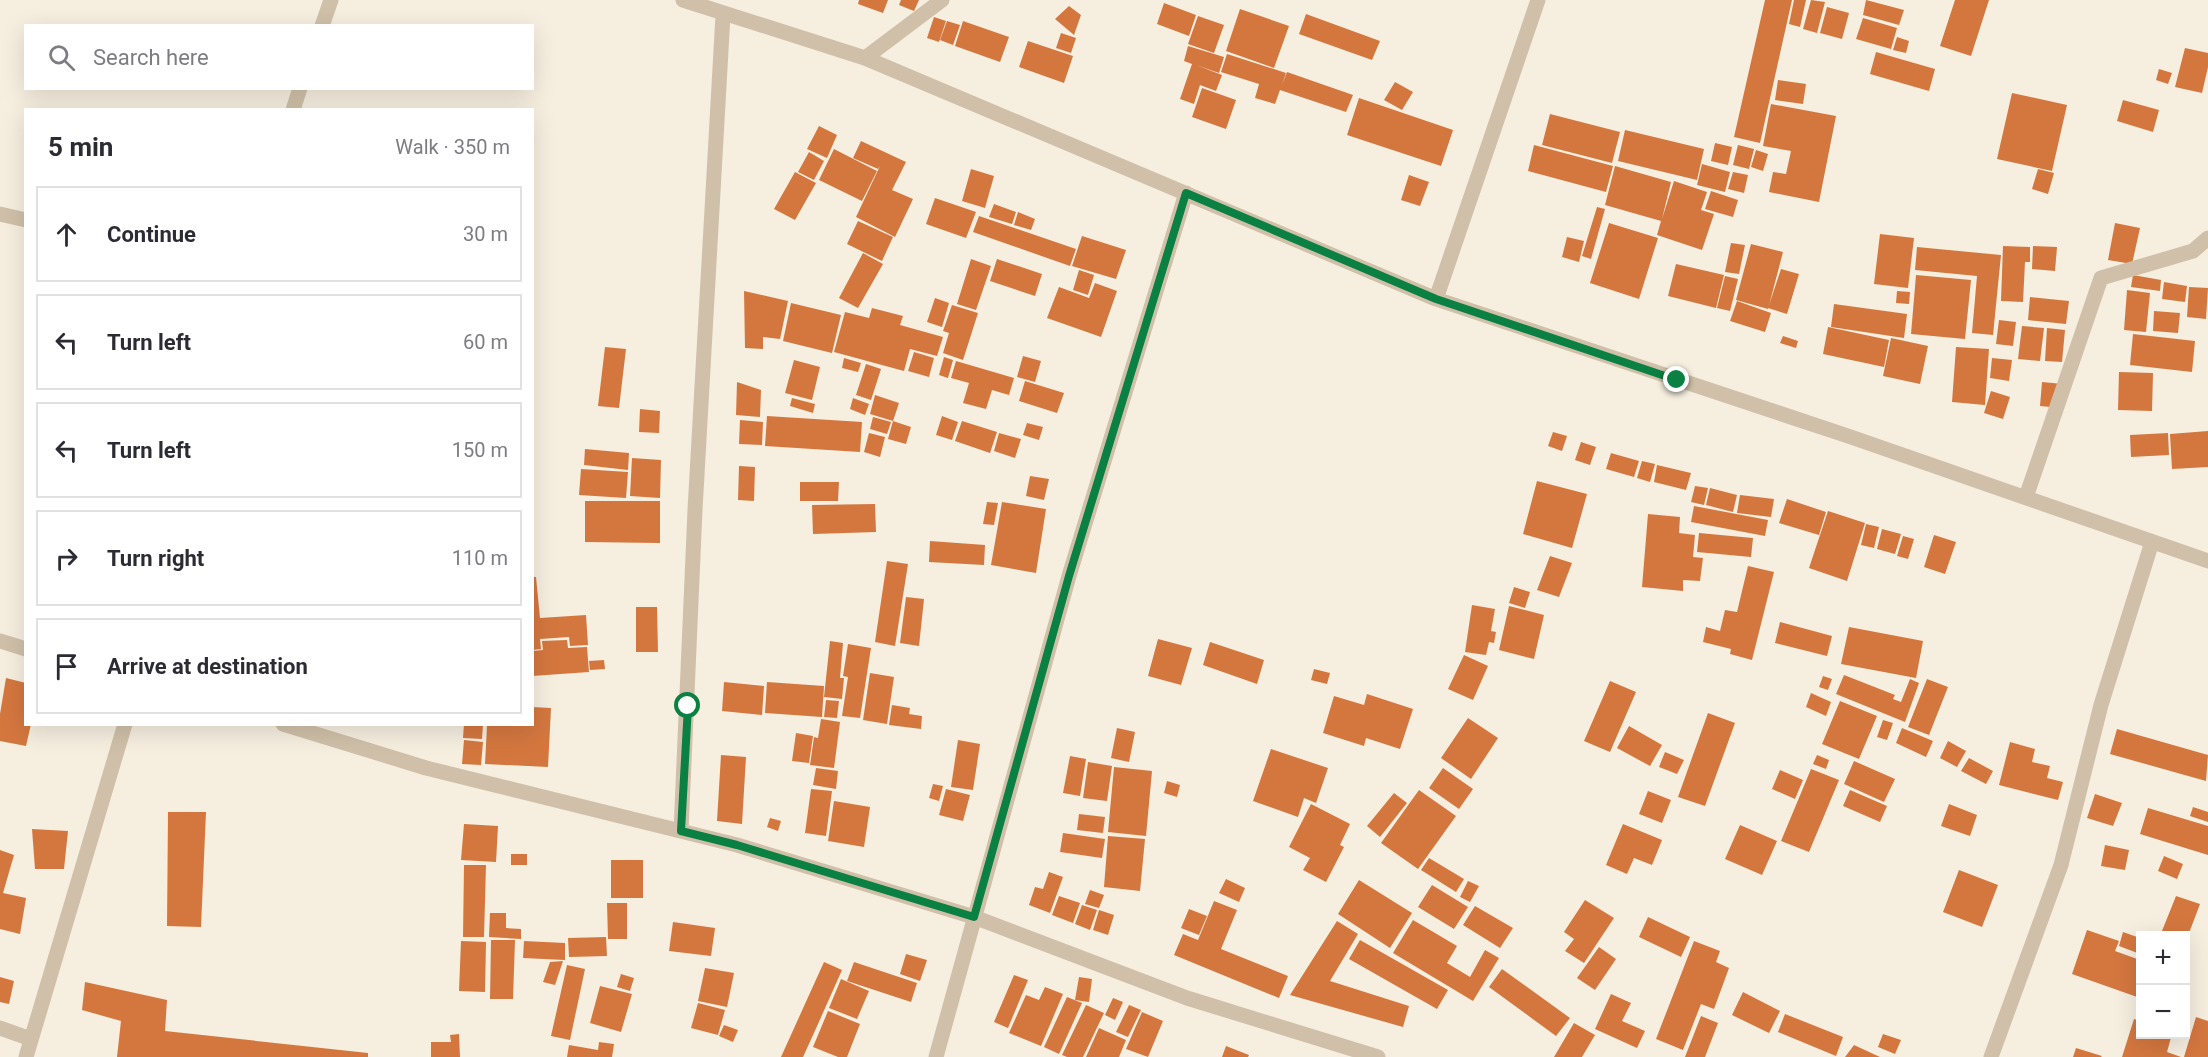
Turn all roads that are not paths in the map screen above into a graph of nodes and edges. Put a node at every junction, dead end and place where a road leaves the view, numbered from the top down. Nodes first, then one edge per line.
1 (331, 0) edge
2 (683, 0) edge
3 (942, 0) edge
4 (1538, 0) edge
5 (723, 15) junction
6 (323, 24) edge
7 (865, 58) junction
8 (299, 90) edge
9 (294, 108) edge
10 (1186, 193) junction
11 (0, 214) edge
12 (24, 220) edge
13 (2208, 238) edge
14 (1436, 299) junction
15 (2026, 497) junction
16 (2152, 542) junction
17 (2208, 561) edge
18 (0, 641) edge
19 (24, 647) edge
20 (124, 726) edge
21 (290, 726) edge
22 (681, 831) junction
23 (974, 917) junction
24 (0, 1028) edge
25 (32, 1039) junction
26 (26, 1057) edge
27 (936, 1057) edge
28 (1378, 1057) edge
29 (1991, 1057) edge

1 - 6 street
2 - 5 street
3 - 7 street
4 - 14 street
5 - 7 street
5 - 22 street
7 - 10 street
8 - 9 street
10 - 14 street
10 - 23 street
11 - 12 street
13 - 15 street
14 - 15 street
15 - 16 street
16 - 17 street
16 - 29 street
18 - 19 street
20 - 25 street
21 - 22 street
22 - 23 street
23 - 27 street
23 - 28 street
24 - 25 street
25 - 26 street

